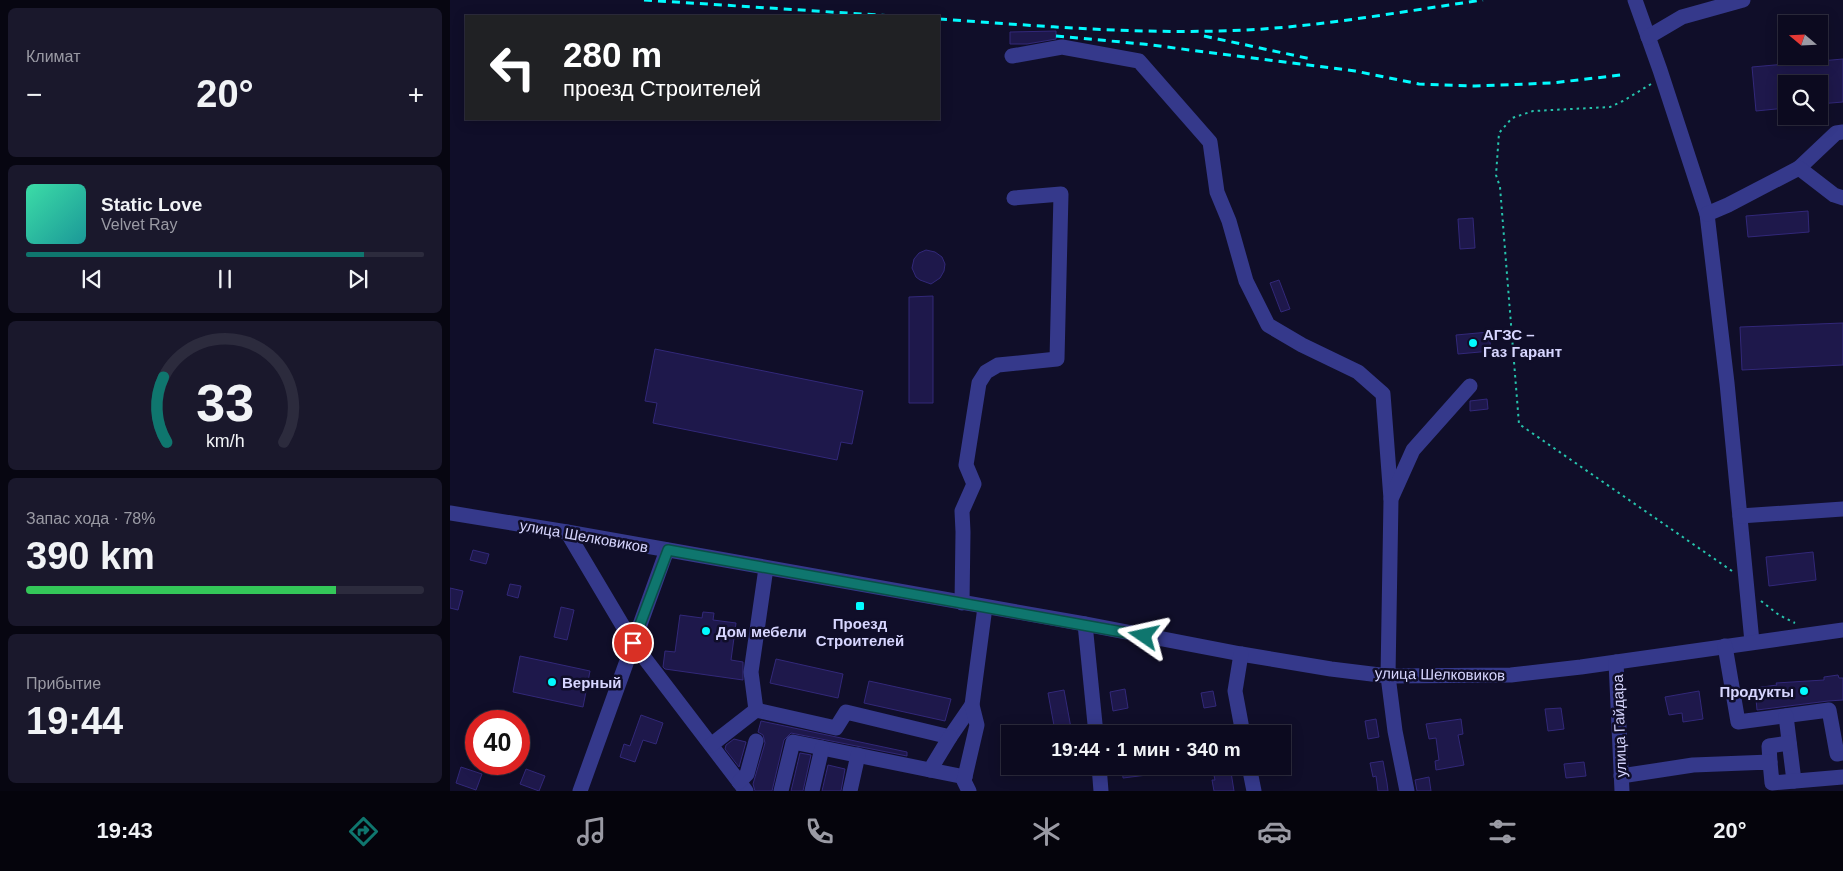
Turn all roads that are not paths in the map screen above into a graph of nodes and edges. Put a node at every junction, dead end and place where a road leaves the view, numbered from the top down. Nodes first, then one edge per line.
1 (1635, 0) edge
2 (1743, 0) edge
3 (1648, 37) junction
4 (1012, 56) dead end
5 (1843, 132) edge
6 (1799, 168) junction
7 (1014, 198) dead end
8 (1843, 198) edge
9 (1707, 214) junction
10 (1470, 386) dead end
11 (1391, 499) junction
12 (1843, 509) edge
13 (450, 513) edge
14 (1740, 516) junction
15 (567, 532) junction
16 (668, 550) junction
17 (766, 568) junction
18 (962, 603) junction
19 (984, 607) junction
20 (1085, 624) junction
21 (1843, 630) edge
22 (1752, 642) junction
23 (633, 643) junction
24 (1725, 646) junction
25 (1241, 654) junction
26 (1616, 662) junction
27 (1388, 676) junction
28 (972, 705) junction
29 (756, 710) junction
30 (1786, 716) junction
31 (1095, 725) edge
32 (1241, 725) edge
33 (950, 737) junction
34 (756, 742) dead end
35 (1789, 743) junction
36 (711, 745) junction
37 (822, 748) junction
38 (1843, 754) edge
39 (858, 756) junction
40 (1770, 762) junction
41 (930, 770) junction
42 (1100, 775) edge
43 (1251, 775) edge
44 (1843, 777) edge
45 (1794, 781) junction
46 (967, 784) edge
47 (1622, 784) edge
48 (742, 787) edge
49 (580, 791) edge
50 (781, 791) edge
51 (812, 791) edge
52 (850, 791) edge
53 (1101, 791) edge
54 (1254, 791) edge
55 (1407, 791) edge

1 - 3 street
2 - 3 street
3 - 9 street
4 - 11 street
5 - 6 street
6 - 8 street
6 - 9 street
7 - 18 street
9 - 14 street
10 - 11 street
11 - 27 street
12 - 14 street
13 - 15 street, улица Шелковиков
14 - 22 street
15 - 16 street, улица Шелковиков
15 - 23 street
16 - 17 street, улица Шелковиков
16 - 23 street
17 - 18 street, улица Шелковиков
17 - 29 street
18 - 19 street, улица Шелковиков
19 - 20 street, улица Шелковиков
19 - 28 street
20 - 25 street, улица Шелковиков
20 - 31 street
21 - 22 street, улица Шелковиков
22 - 24 street, улица Шелковиков
23 - 36 street
23 - 49 street
24 - 26 street, улица Шелковиков
24 - 30 street
25 - 27 street, улица Шелковиков
25 - 32 street
26 - 27 street, улица Шелковиков
26 - 47 street, улица Гайдара
27 - 55 street
28 - 33 street
28 - 46 street
29 - 33 street
29 - 36 street
30 - 35 street
30 - 38 street
33 - 41 street
34 - 48 street
35 - 40 street
35 - 45 street
36 - 48 street
37 - 39 street
37 - 50 street
37 - 51 street
39 - 41 street
39 - 52 street
40 - 45 street
40 - 47 street
41 - 46 street
42 - 53 street
43 - 54 street
44 - 45 street

